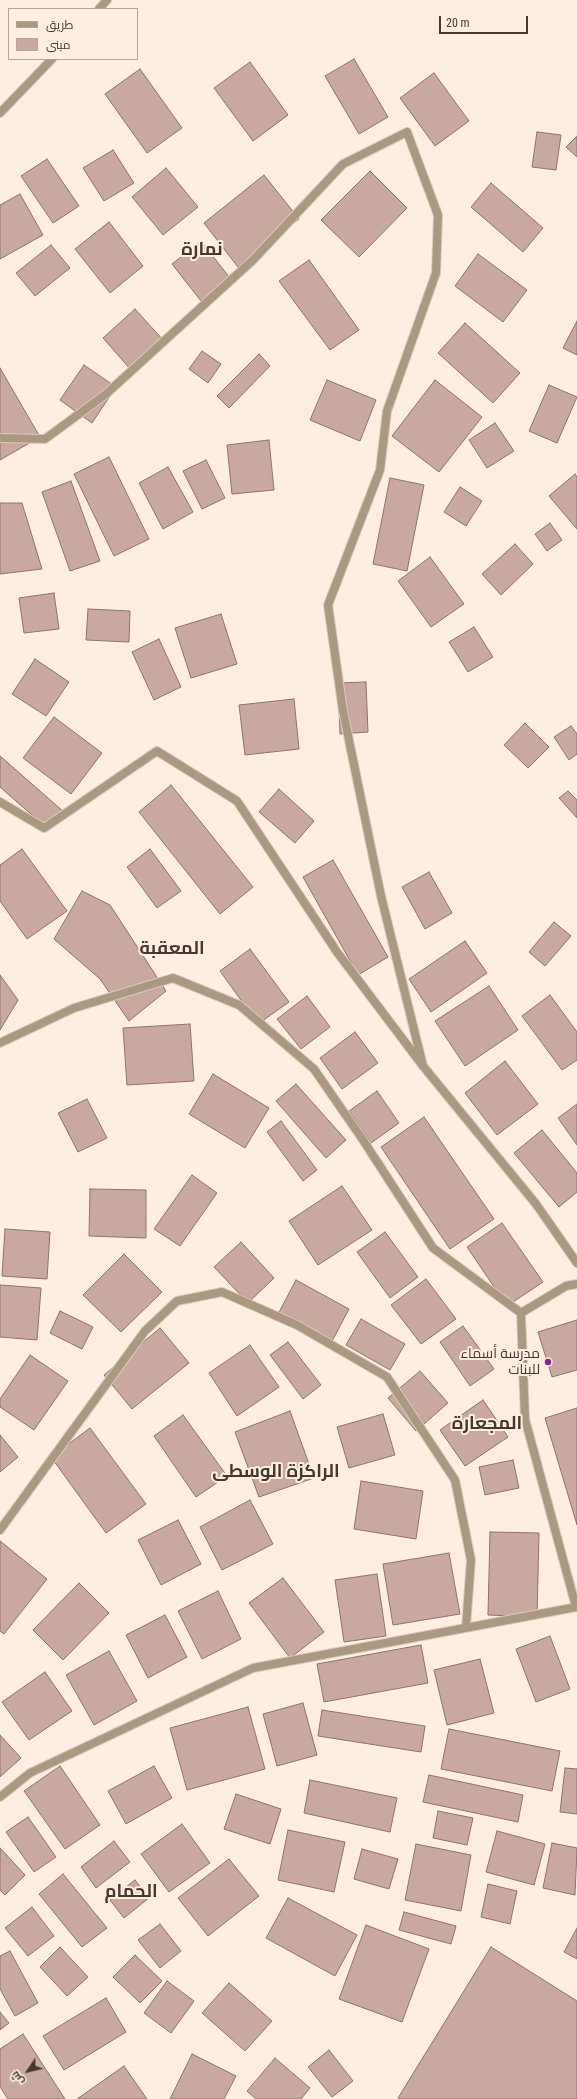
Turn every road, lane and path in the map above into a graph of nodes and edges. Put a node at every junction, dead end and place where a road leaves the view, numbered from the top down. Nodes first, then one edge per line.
1 (107, 0) edge
2 (100, 8) edge
3 (51, 60) edge
4 (0, 113) edge
5 (0, 438) edge
6 (0, 802) edge
7 (0, 1043) edge
8 (423, 1066) junction
9 (577, 1263) edge
10 (577, 1284) edge
11 (521, 1313) junction
12 (0, 1530) edge
13 (576, 1607) edge
14 (466, 1627) junction
15 (0, 1797) edge

1 - 2 street
3 - 4 street
5 - 8 street
6 - 8 street
7 - 11 street
8 - 9 street
10 - 11 street
11 - 13 street
12 - 14 street
13 - 14 street
14 - 15 street

